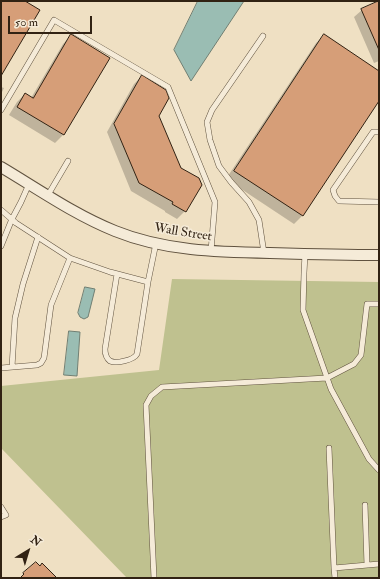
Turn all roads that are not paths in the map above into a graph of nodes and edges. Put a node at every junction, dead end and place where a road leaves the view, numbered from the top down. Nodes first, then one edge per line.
1 (263, 36) dead end
2 (1, 110) edge
3 (379, 132) edge
4 (68, 161) dead end
5 (1, 168) edge
6 (30, 184) junction
7 (48, 195) junction
8 (379, 202) edge
9 (1, 210) edge
10 (12, 219) junction
11 (38, 237) junction
12 (2, 243) edge
13 (156, 243) junction
14 (211, 251) junction
15 (264, 253) junction
16 (305, 254) junction
17 (379, 255) edge
18 (70, 258) junction
19 (117, 274) junction
20 (148, 282) junction
21 (379, 304) edge
22 (12, 367) junction
23 (1, 368) edge
24 (328, 378) junction
25 (329, 448) dead end
26 (379, 470) edge
27 (365, 505) dead end
28 (1, 507) edge
29 (1, 517) edge
30 (379, 564) edge
31 (367, 565) junction
32 (334, 568) junction
33 (154, 578) edge
34 (335, 578) edge

1 - 15 lane
2 - 14 lane
3 - 8 lane
4 - 7 lane
5 - 6 street, Wall Street
6 - 7 street, Wall Street
6 - 10 lane
7 - 13 street, Wall Street
9 - 10 lane
10 - 11 lane
10 - 12 lane
11 - 18 lane
11 - 22 lane
13 - 14 street, Wall Street
13 - 20 lane
14 - 15 street, Wall Street
15 - 16 street, Wall Street
16 - 17 street, Wall Street
16 - 24 lane
18 - 19 lane
18 - 22 lane
19 - 20 lane
19 - 20 lane
21 - 24 lane
22 - 23 lane
24 - 26 lane
24 - 33 lane
25 - 32 lane
27 - 31 lane
28 - 29 lane
30 - 31 lane
31 - 32 lane
32 - 34 lane

